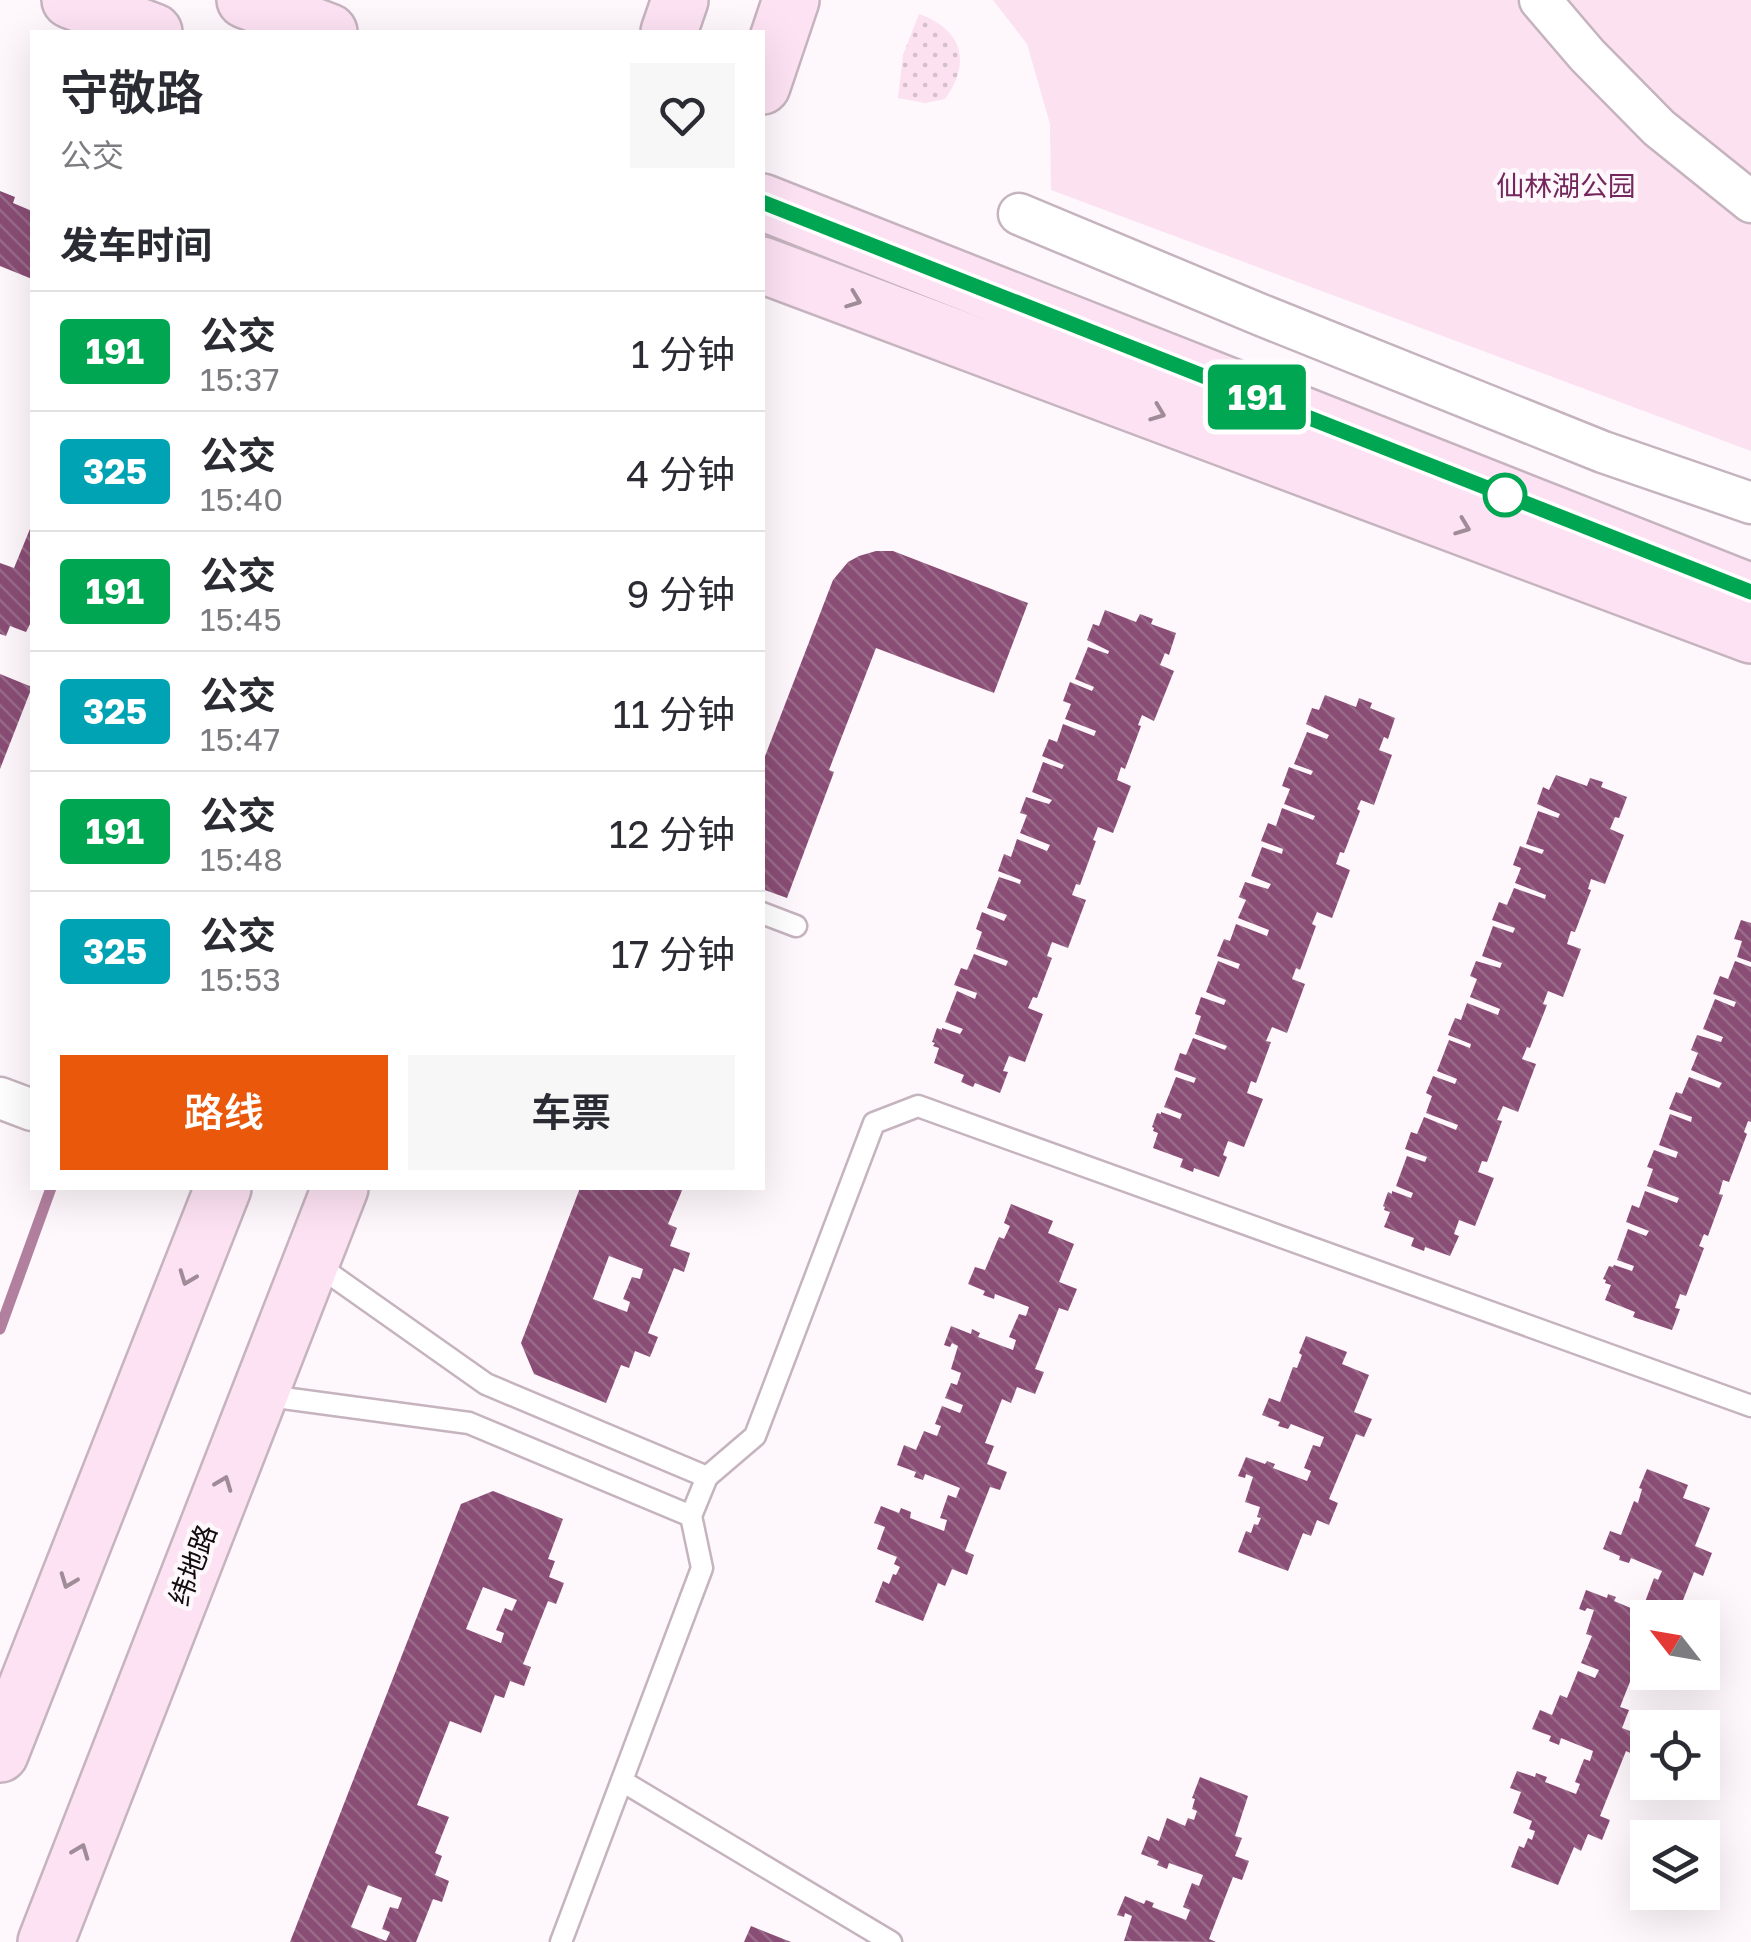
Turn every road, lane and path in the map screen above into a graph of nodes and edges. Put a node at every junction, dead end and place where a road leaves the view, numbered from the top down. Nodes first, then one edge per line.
1 (70, 0) edge
2 (245, 0) edge
3 (680, 0) edge
4 (790, 0) edge
5 (1540, 0) edge
6 (149, 30) edge
7 (324, 30) edge
8 (670, 30) edge
9 (765, 77) edge
10 (1751, 202) edge
11 (765, 203) edge
12 (1020, 214) dead end
13 (765, 267) edge
14 (1751, 503) edge
15 (1751, 592) edge
16 (1751, 635) edge
17 (765, 914) edge
18 (796, 926) dead end
19 (0, 1098) edge
20 (30, 1109) edge
21 (222, 1190) edge
22 (339, 1190) edge
23 (311, 1260) junction
24 (259, 1395) junction
25 (1751, 1406) edge
26 (707, 1477) junction
27 (691, 1516) junction
28 (0, 1754) edge
29 (622, 1781) junction
30 (46, 1942) edge
31 (561, 1942) edge
32 (891, 1942) edge

1 - 6 main road
2 - 7 main road
3 - 8 main road
4 - 9 main road
5 - 10 street
11 - 15 main road
12 - 14 street
13 -> 16 main road
17 - 18 lane
19 - 20 street
21 -> 28 main road
22 - 23 main road, 纬地路
23 - 24 main road, 纬地路
23 - 26 lane
24 - 27 lane
30 -> 24 main road, 纬地路
25 - 26 lane
26 - 27 lane
27 - 29 lane
29 - 31 lane
29 - 32 lane

